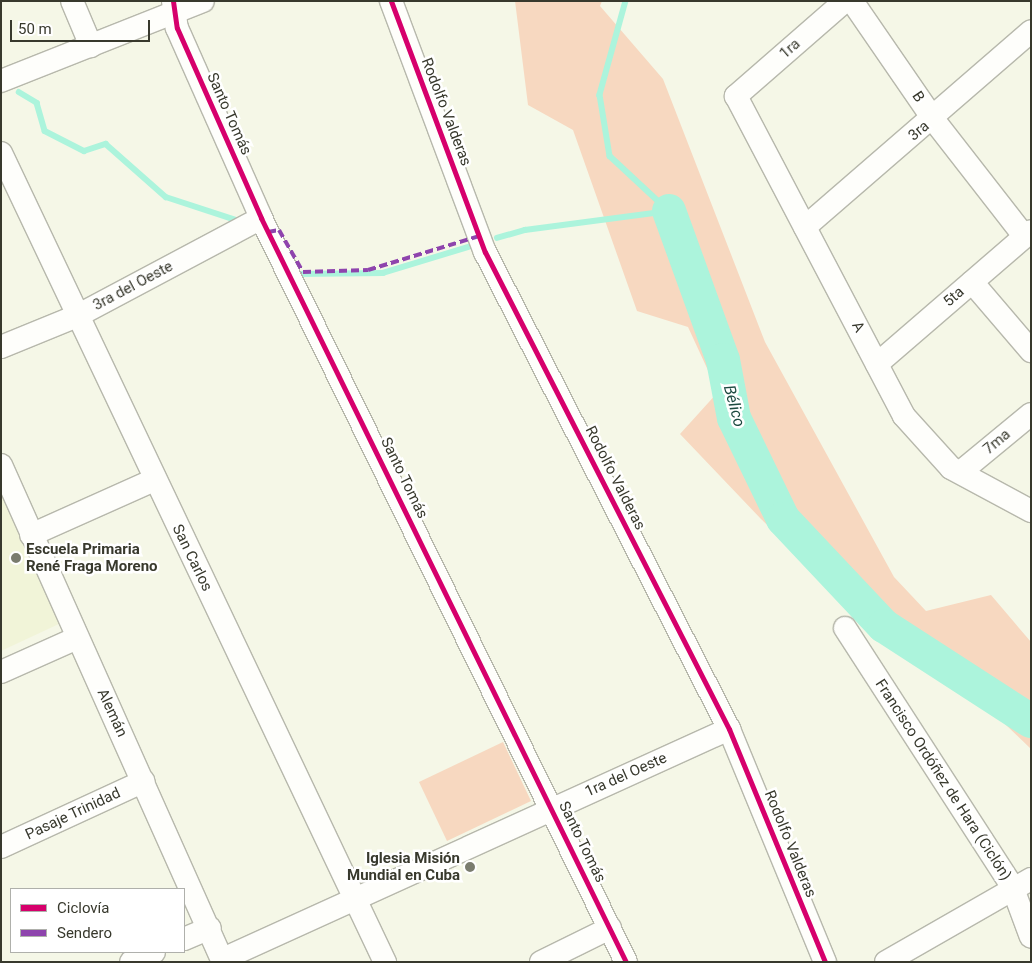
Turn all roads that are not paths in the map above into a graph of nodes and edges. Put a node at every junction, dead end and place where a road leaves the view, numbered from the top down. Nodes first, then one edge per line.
1 (72, 1) edge
2 (203, 1) edge
3 (391, 1) edge
4 (845, 1) edge
5 (852, 1) edge
6 (176, 7) edge
7 (1031, 31) edge
8 (91, 46) junction
9 (1, 81) edge
10 (736, 96) joint
11 (933, 119) junction
12 (1, 153) edge
13 (261, 218) junction
14 (805, 227) junction
15 (1028, 233) edge
16 (972, 282) junction
17 (77, 316) junction
18 (1, 347) edge
19 (1031, 351) edge
20 (877, 364) junction
21 (1031, 414) edge
22 (1, 465) edge
23 (963, 470) junction
24 (154, 480) junction
25 (1031, 511) edge
26 (31, 535) junction
27 (845, 628) dead end
28 (77, 638) junction
29 (1, 672) edge
30 (729, 728) junction
31 (144, 781) junction
32 (553, 808) junction
33 (1, 847) edge
34 (1022, 883) edge
35 (356, 898) junction
36 (210, 928) junction
37 (610, 928) junction
38 (1031, 937) edge
39 (185, 939) edge
40 (152, 953) edge
41 (223, 961) edge
42 (131, 962) edge
43 (385, 962) edge
44 (541, 962) edge
45 (626, 962) edge
46 (825, 962) edge
47 (886, 962) edge

1 - 8 street
2 - 6 street
3 - 30 street, Rodolfo Valderas
4 - 10 street, 1ra
5 - 11 street, B
6 - 8 street
6 - 13 street, Santo Tomás
7 - 11 street, 3ra
8 - 9 street
10 - 14 street, A
11 - 14 street, 3ra
11 - 15 street, B
12 - 17 street, San Carlos
13 - 17 street, 3ra del Oeste
13 - 32 street, Santo Tomás
14 - 20 street, A
15 - 16 street, 5ta
16 - 19 street
16 - 20 street, 5ta
17 - 18 street, 3ra del Oeste
17 - 24 street, San Carlos
20 - 23 street, A
21 - 23 street, 7ma
22 - 26 street, Alemán
23 - 25 street, A
24 - 26 street
24 - 35 street, San Carlos
26 - 28 street, Alemán
27 - 34 street, Francisco Ordóñez de Hara (Ciclón)
28 - 29 street
28 - 31 street, Alemán
30 - 32 street, 1ra del Oeste
30 - 46 street, Rodolfo Valderas
31 - 33 street, Pasaje Trinidad
31 - 36 street, Alemán
32 - 35 street, 1ra del Oeste
32 - 37 street, Santo Tomás
34 - 38 street, Francisco Ordóñez de Hara (Ciclón)
34 - 47 street
35 - 41 street, 1ra del Oeste
35 - 43 street, San Carlos
36 - 39 street
36 - 41 street, Alemán
37 - 44 street
37 - 45 street, Santo Tomás
40 - 42 street

